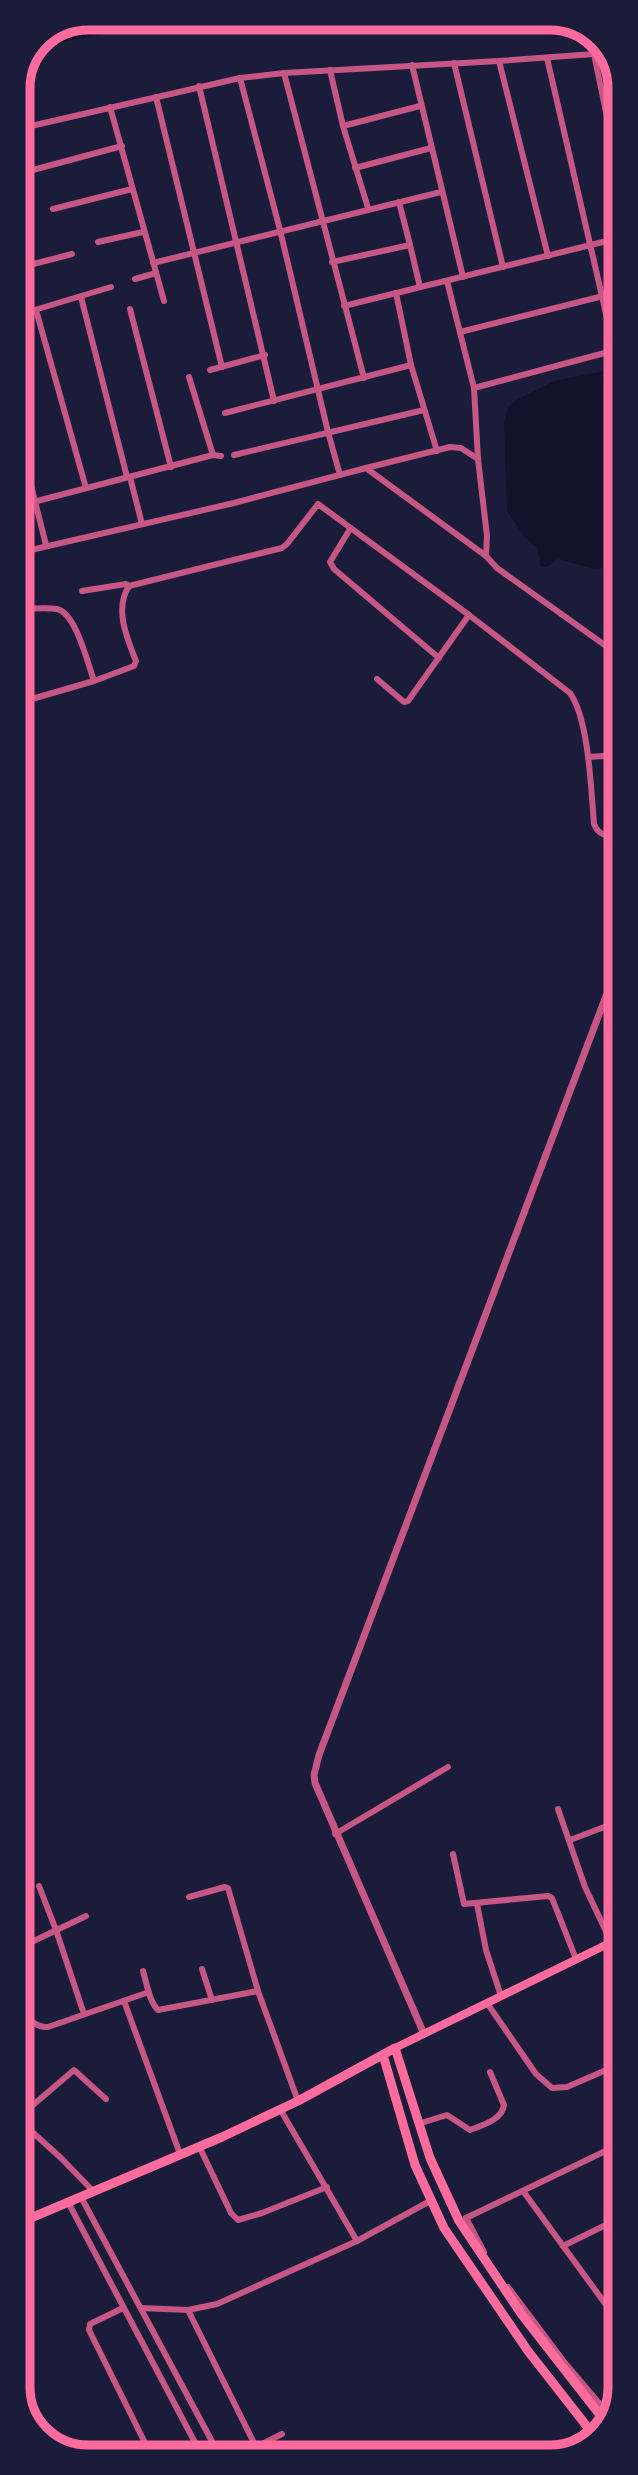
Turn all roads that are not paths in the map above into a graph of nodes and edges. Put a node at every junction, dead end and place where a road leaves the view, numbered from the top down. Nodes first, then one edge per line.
1 (594, 54) junction
2 (597, 54) edge
3 (547, 58) junction
4 (499, 61) junction
5 (454, 63) junction
6 (412, 65) junction
7 (330, 69) junction
8 (284, 72) junction
9 (240, 78) junction
10 (199, 86) junction
11 (156, 97) junction
12 (420, 106) junction
13 (110, 107) junction
14 (608, 122) edge
15 (30, 126) edge
16 (343, 126) junction
17 (122, 146) junction
18 (431, 148) junction
19 (355, 168) junction
20 (30, 171) edge
21 (132, 189) junction
22 (441, 192) junction
23 (399, 202) junction
24 (369, 208) junction
25 (53, 209) dead end
26 (321, 220) junction
27 (280, 230) junction
28 (143, 233) junction
29 (608, 241) edge
30 (99, 242) dead end
31 (236, 242) junction
32 (410, 245) junction
33 (591, 245) junction
34 (194, 251) junction
35 (72, 254) dead end
36 (548, 256) junction
37 (332, 262) junction
38 (153, 263) junction
39 (30, 265) edge
40 (503, 267) junction
41 (156, 273) junction
42 (463, 277) junction
43 (135, 279) dead end
44 (447, 281) junction
45 (111, 287) dead end
46 (419, 287) junction
47 (396, 293) junction
48 (608, 295) edge
49 (602, 296) junction
50 (81, 297) junction
51 (164, 301) dead end
52 (344, 306) junction
53 (130, 309) dead end
54 (36, 310) junction
55 (30, 312) edge
56 (608, 323) edge
57 (460, 332) junction
58 (608, 354) edge
59 (265, 355) junction
60 (411, 365) junction
61 (222, 367) junction
62 (210, 370) dead end
63 (190, 377) dead end
64 (364, 378) junction
65 (474, 388) junction
66 (318, 390) junction
67 (274, 401) junction
68 (424, 410) junction
69 (225, 413) dead end
70 (328, 432) junction
71 (437, 451) junction
72 (213, 455) junction
73 (234, 455) dead end
74 (222, 456) dead end
75 (478, 460) junction
76 (172, 467) junction
77 (366, 468) junction
78 (341, 475) junction
79 (129, 477) junction
80 (30, 482) edge
81 (86, 488) junction
82 (35, 502) junction
83 (30, 503) edge
84 (142, 524) junction
85 (350, 528) junction
86 (46, 545) junction
87 (30, 550) edge
88 (486, 556) junction
89 (129, 586) junction
90 (82, 591) dead end
91 (30, 610) edge
92 (469, 615) junction
93 (608, 647) edge
94 (439, 658) junction
95 (377, 679) dead end
96 (94, 681) junction
97 (30, 700) edge
98 (608, 756) edge
99 (588, 757) junction
100 (608, 835) edge
101 (608, 996) edge
102 (448, 1767) dead end
103 (558, 1809) dead end
104 (608, 1826) edge
105 (335, 1834) junction
106 (570, 1840) junction
107 (453, 1854) dead end
108 (39, 1886) dead end
109 (190, 1897) dead end
110 (477, 1904) junction
111 (86, 1916) dead end
112 (56, 1930) junction
113 (608, 1936) edge
114 (30, 1943) edge
115 (608, 1943) edge
116 (576, 1959) junction
117 (202, 1969) dead end
118 (144, 1971) dead end
119 (149, 1992) junction
120 (258, 1992) junction
121 (501, 1996) junction
122 (212, 2000) junction
123 (124, 2001) junction
124 (486, 2003) junction
125 (84, 2014) junction
126 (30, 2019) edge
127 (424, 2034) junction
128 (395, 2048) junction
129 (383, 2055) junction
130 (608, 2069) edge
131 (489, 2072) dead end
132 (106, 2099) dead end
133 (298, 2101) junction
134 (30, 2108) edge
135 (279, 2109) junction
136 (418, 2124) junction
137 (30, 2128) edge
138 (199, 2147) junction
139 (608, 2150) edge
140 (180, 2154) junction
141 (327, 2187) junction
142 (523, 2191) junction
143 (93, 2192) junction
144 (81, 2197) junction
145 (68, 2202) junction
146 (430, 2202) junction
147 (30, 2218) edge
148 (463, 2222) junction
149 (608, 2224) edge
150 (444, 2228) junction
151 (98, 2229) junction
152 (85, 2236) junction
153 (357, 2241) junction
154 (563, 2246) junction
155 (608, 2307) edge
156 (123, 2308) junction
157 (141, 2308) junction
158 (188, 2310) junction
159 (601, 2411) edge
160 (590, 2430) edge
161 (282, 2434) dead end
162 (146, 2445) edge
163 (194, 2445) edge
164 (214, 2445) edge
165 (255, 2445) edge
166 (262, 2445) edge

1 - 2 street
1 - 3 street
1 - 14 street
3 - 4 street
3 - 33 street
4 - 5 street
4 - 36 street
5 - 6 street
5 - 40 street
6 - 7 street
6 - 12 street
7 - 8 street
7 - 16 street
8 - 9 street
8 - 26 street
9 - 10 street
9 - 27 street
10 - 11 street
10 - 31 street
11 - 13 street
11 - 34 street
12 - 16 street
12 - 18 street
13 - 15 street
13 - 17 street
16 - 19 street
17 - 20 street
17 - 21 street
18 - 19 street
18 - 22 street
19 - 24 street
21 - 25 street
21 - 28 street
22 - 23 street
22 - 42 street
23 - 24 street
23 - 32 street
24 - 26 street
26 - 27 street
26 - 37 street
27 - 31 street
27 - 66 street
28 - 30 street
28 - 38 street
29 - 33 street
31 - 34 street
31 - 59 street
32 - 37 street
32 - 46 street
33 - 36 street
33 - 49 street
34 - 38 street
34 - 61 street
35 - 39 street
36 - 40 street
37 - 52 street
38 - 41 street
40 - 42 street
41 - 43 street
41 - 51 street
42 - 44 street
44 - 46 street
44 - 57 street
45 - 50 street
46 - 47 street
47 - 52 street
47 - 60 street
48 - 49 street
49 - 56 street
49 - 57 street
50 - 54 street
50 - 79 street
52 - 64 street
53 - 76 street
54 - 55 street
54 - 81 street
57 - 65 street
58 - 65 street
59 - 61 street
59 - 67 street
60 - 64 street
60 - 68 street
61 - 62 street
63 - 72 street
64 - 66 street
65 - 75 street
66 - 67 street
66 - 70 street
67 - 69 street
68 - 70 street
68 - 71 street
70 - 73 street
70 - 78 street
71 - 75 street
71 - 77 street
72 - 74 street
72 - 76 street
75 - 88 street
76 - 79 street
77 - 78 street
77 - 88 street
78 - 84 street
79 - 81 street
79 - 84 street
80 - 82 street
81 - 82 street
82 - 83 street
82 - 86 street
84 - 86 street
85 - 89 street
85 - 92 street
85 - 94 street
86 - 87 street
88 - 93 street
89 - 90 street
89 - 96 street
91 - 96 street
92 - 94 street
92 - 99 street
94 - 95 street
96 - 97 street
98 - 99 street
99 - 100 street
101 - 105 street
102 - 105 street
103 - 106 street
104 - 106 street
105 - 127 street
106 - 113 street
107 - 110 street
108 - 112 street
109 - 120 street
110 - 116 street
110 - 121 street
111 - 112 street
112 - 114 street
112 - 125 street
115 - 116 main road
116 - 121 main road
117 - 122 street
118 - 119 street
119 - 122 street
119 - 123 street
120 - 122 street
120 - 133 street
121 - 124 main road
123 - 125 street
123 - 140 street
124 - 127 main road
124 - 130 street
125 - 126 street
127 - 128 main road
128 - 129 main road
128 - 136 main road
129 - 133 main road
129 - 146 main road
131 - 136 street
132 - 134 street
133 - 135 main road
135 - 138 main road
135 - 141 street
136 - 148 main road
137 - 143 street
138 - 140 main road
138 - 141 street
139 - 142 street
140 - 143 main road
141 - 153 street
142 - 148 street
142 - 154 street
143 - 144 main road
144 - 145 main road
144 - 151 street
145 - 147 main road
145 - 152 street
146 - 150 main road
146 - 153 street
148 - 150 street
148 - 159 main road
149 - 154 street
150 - 160 main road
151 - 152 street
151 - 157 street
152 - 156 street
153 - 158 street
154 - 155 street
156 - 162 street
156 - 163 street
157 - 158 street
157 - 164 street
158 - 165 street
161 - 166 street

